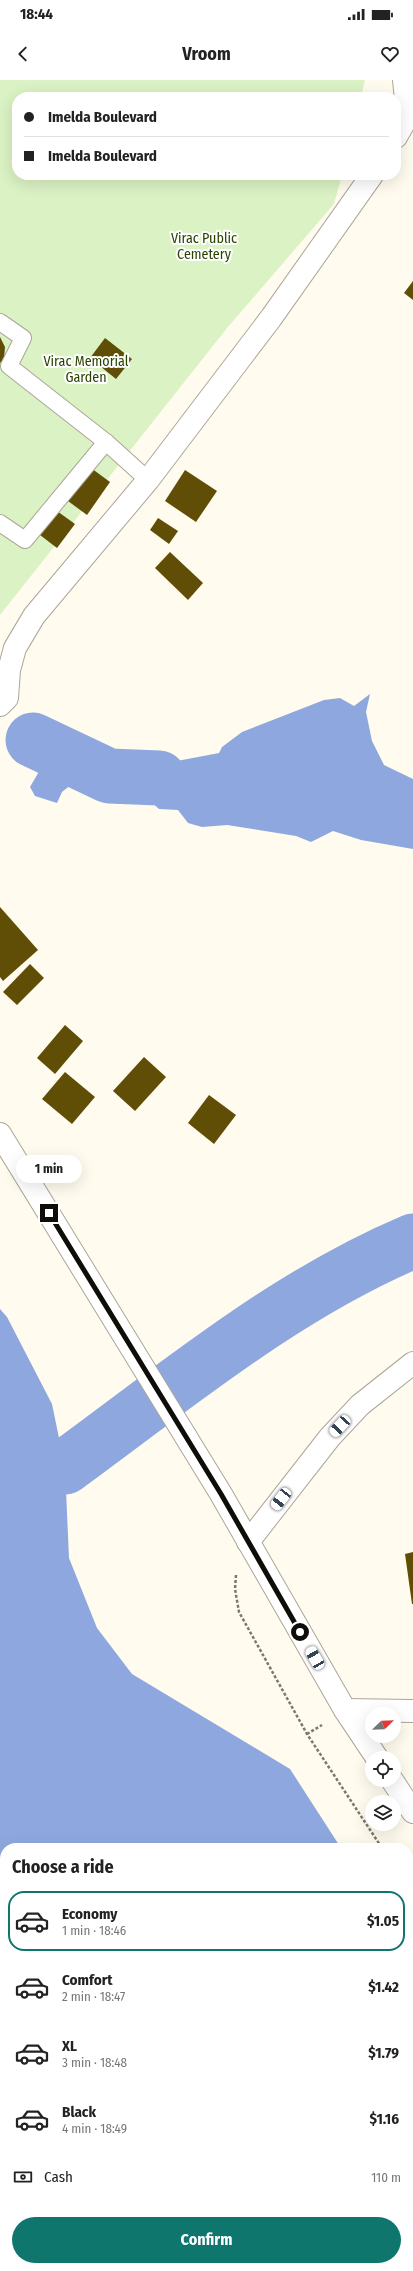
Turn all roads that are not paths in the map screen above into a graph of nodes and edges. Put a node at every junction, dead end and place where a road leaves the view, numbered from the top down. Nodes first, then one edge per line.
1 (404, 80) edge
2 (412, 113) edge
3 (401, 130) edge
4 (368, 180) edge
5 (0, 322) edge
6 (5, 370) edge
7 (106, 442) junction
8 (148, 480) junction
9 (0, 523) edge
10 (3, 701) edge
11 (0, 1134) edge
12 (413, 1363) edge
13 (248, 1542) junction
14 (346, 1710) junction
15 (413, 1711) edge
16 (372, 1751) edge
17 (397, 1787) edge
18 (413, 1812) edge

1 - 2 main road
2 - 3 main road
4 - 8 main road
5 - 6 lane
6 - 7 lane
7 - 8 lane
7 - 9 lane
8 - 10 main road
11 - 13 main road
12 - 13 main road
13 - 14 main road
14 - 15 main road
14 - 16 main road
17 - 18 main road

